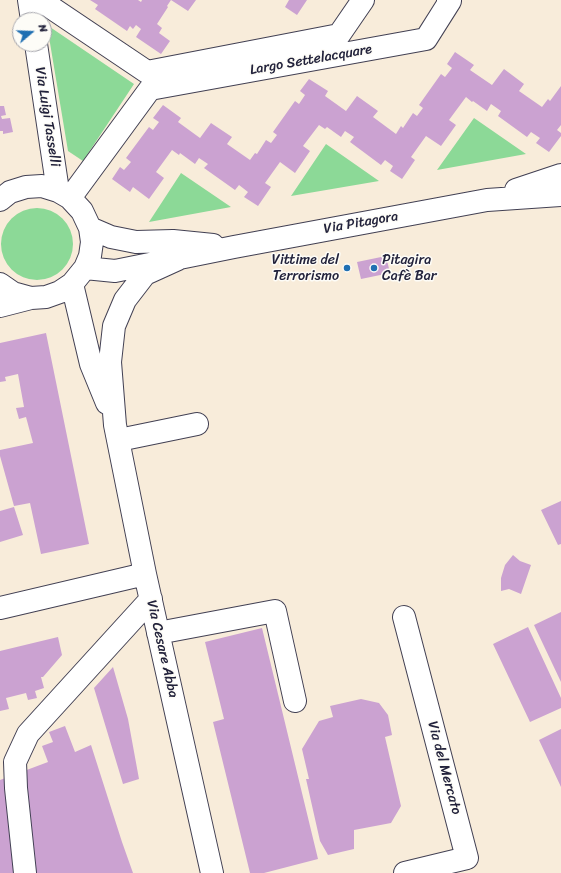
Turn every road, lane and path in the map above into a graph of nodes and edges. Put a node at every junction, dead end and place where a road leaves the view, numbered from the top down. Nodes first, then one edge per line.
1 (29, 0) edge
2 (40, 0) edge
3 (363, 0) edge
4 (448, 0) edge
5 (31, 12) edge
6 (37, 52) edge
7 (148, 81) junction
8 (561, 175) edge
9 (64, 194) junction
10 (561, 195) edge
11 (0, 200) edge
12 (487, 200) junction
13 (90, 228) junction
14 (234, 247) junction
15 (178, 259) junction
16 (79, 276) junction
17 (0, 284) edge
18 (31, 298) junction
19 (0, 306) edge
20 (197, 424) dead end
21 (117, 433) junction
22 (145, 574) junction
23 (151, 599) junction
24 (0, 608) edge
25 (404, 616) dead end
26 (158, 633) junction
27 (295, 701) dead end
28 (25, 873) edge
29 (212, 873) edge
30 (405, 873) edge

1 - 5 street
2 - 7 street
3 - 7 street, Largo Settelacquare
4 - 7 street, Largo Settelacquare
6 - 9 street, Via Luigi Tasselli
7 - 9 street
8 - 12 street, Via Pitagora
9 - 11 street
9 - 13 street
10 - 12 street, Via Pitagora
12 - 14 street, Via Pitagora
13 - 14 street, Via Pitagora
13 - 16 street
14 - 15 street, Via Pitagora
15 - 16 street, Via Pitagora
15 - 21 street, Via Cesare Abba
16 - 18 street
16 - 21 street, Via Cesare Abba
17 - 18 street
18 - 19 street
20 - 21 street
21 - 22 street, Via Cesare Abba
22 - 23 street, Via Cesare Abba
22 - 24 street
23 - 26 street, Via Cesare Abba
23 - 28 street
25 - 30 street, Via del Mercato
26 - 27 street
26 - 29 street, Via Cesare Abba

